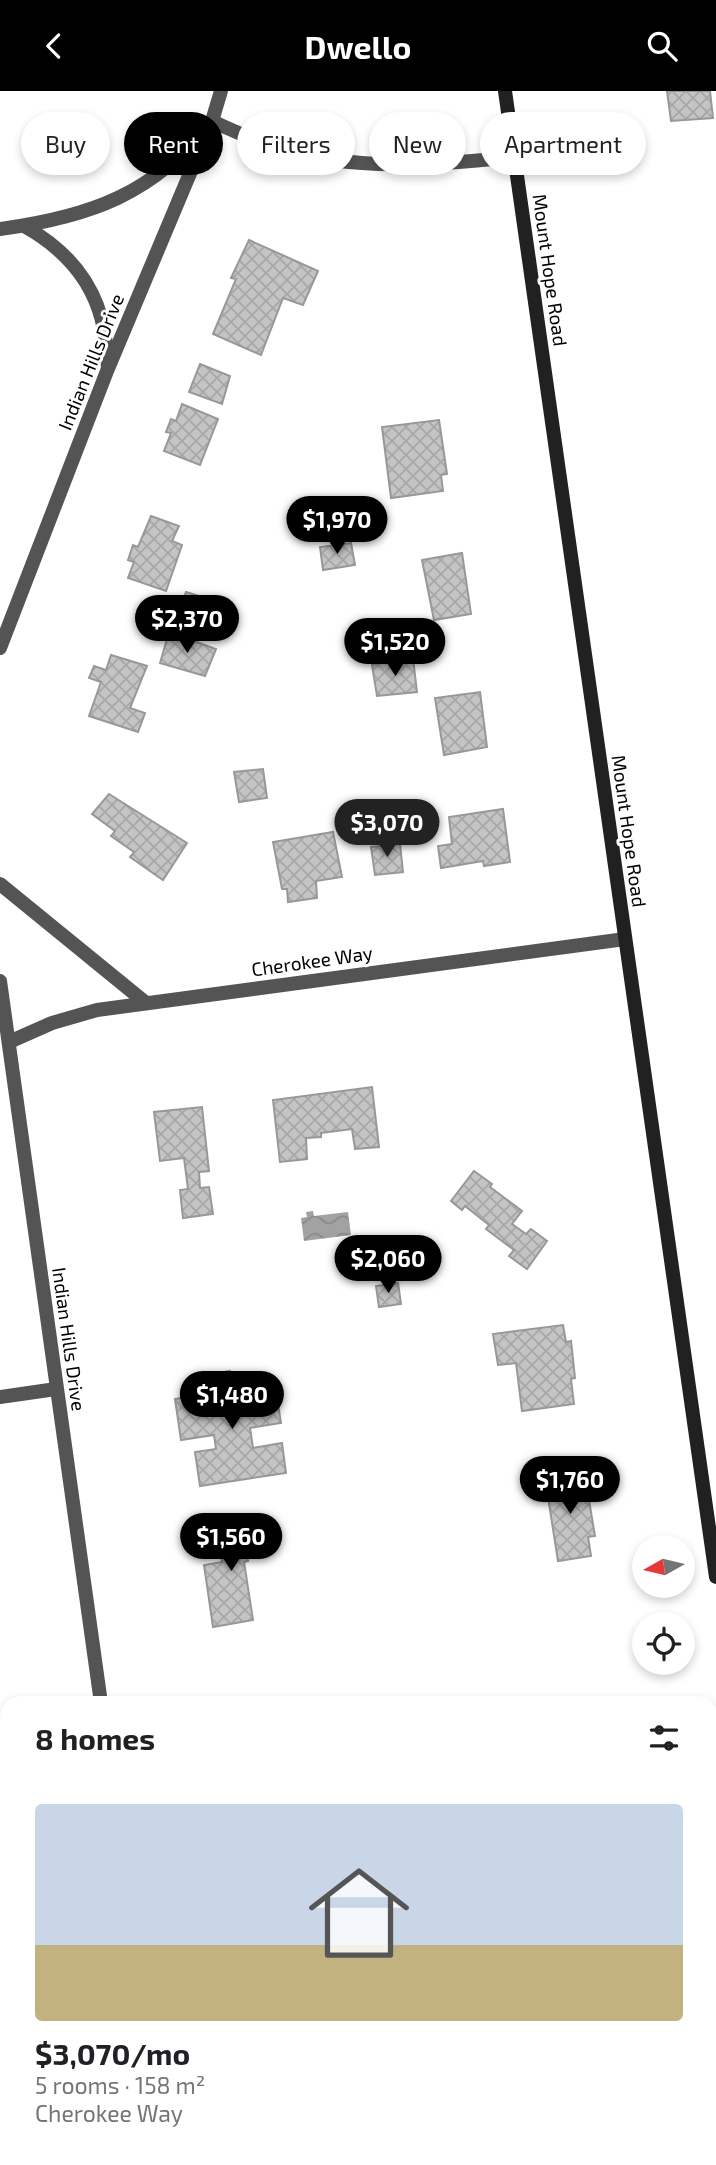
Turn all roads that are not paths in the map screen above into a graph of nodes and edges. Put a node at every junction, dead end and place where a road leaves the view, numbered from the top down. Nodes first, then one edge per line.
1 (221, 91) edge
2 (505, 91) edge
3 (215, 112) edge
4 (508, 112) edge
5 (223, 126) edge
6 (480, 161) edge
7 (157, 175) edge
8 (189, 175) edge
9 (518, 175) edge
10 (23, 226) junction
11 (0, 229) edge
12 (107, 371) junction
13 (0, 648) edge
14 (0, 884) edge
15 (625, 939) junction
16 (0, 981) edge
17 (146, 1003) junction
18 (9, 1042) junction
19 (56, 1389) junction
20 (0, 1397) edge
21 (716, 1577) edge
22 (100, 1696) edge

1 - 3 street, Indian Hills Drive
2 - 4 street, Mount Hope Road
5 - 6 street
7 - 10 street
8 - 12 street, Indian Hills Drive
9 - 15 street, Mount Hope Road
10 - 11 street
10 - 12 street
12 - 13 street, Indian Hills Drive
14 - 17 street
15 - 17 street, Cherokee Way
15 - 21 street, Mount Hope Road
16 - 18 street, Indian Hills Drive
17 - 18 street, Cherokee Way
18 - 19 street, Indian Hills Drive
19 - 20 street
19 - 22 street, Indian Hills Drive

